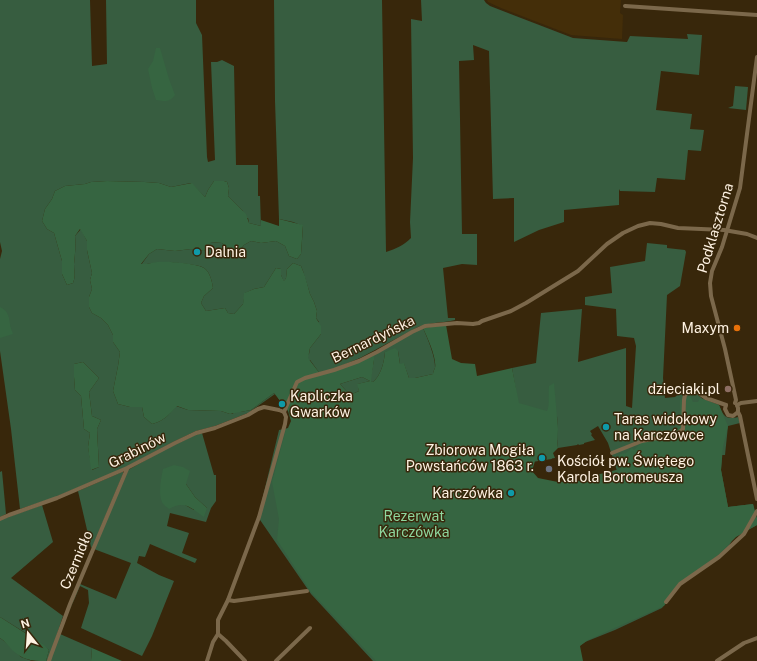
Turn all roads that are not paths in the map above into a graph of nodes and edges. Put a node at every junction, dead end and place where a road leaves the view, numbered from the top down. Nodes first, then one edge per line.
1 (625, 6) dead end
2 (757, 15) edge
3 (757, 57) edge
4 (727, 230) junction
5 (757, 238) edge
6 (757, 401) edge
7 (736, 404) junction
8 (726, 405) junction
9 (284, 412) junction
10 (738, 412) junction
11 (612, 454) dead end
12 (127, 468) junction
13 (757, 499) edge
14 (757, 512) edge
15 (0, 519) edge
16 (307, 591) dead end
17 (228, 600) junction
18 (666, 602) dead end
19 (310, 628) dead end
20 (218, 634) junction
21 (757, 638) edge
22 (49, 661) edge
23 (207, 661) edge
24 (246, 661) edge
25 (276, 661) edge
26 (717, 661) edge

1 - 2 street
3 - 4 street, Podklasztorna
4 - 5 street, Bernardyńska
4 - 7 street, Podklasztorna
4 - 9 street, Bernardyńska
6 - 7 street
7 - 8 street
7 - 10 street, Podklasztorna
8 - 10 street
8 - 11 street
9 - 12 street, Grabinów
9 - 17 street, Bernardyńska
10 - 13 street, Podklasztorna
12 - 15 street, Grabinów
12 - 22 street, Czernidło
14 - 18 street
16 - 17 street
17 - 20 street, Bernardyńska
19 - 25 street
20 - 23 street, Bernardyńska
20 - 24 street
21 - 26 street

